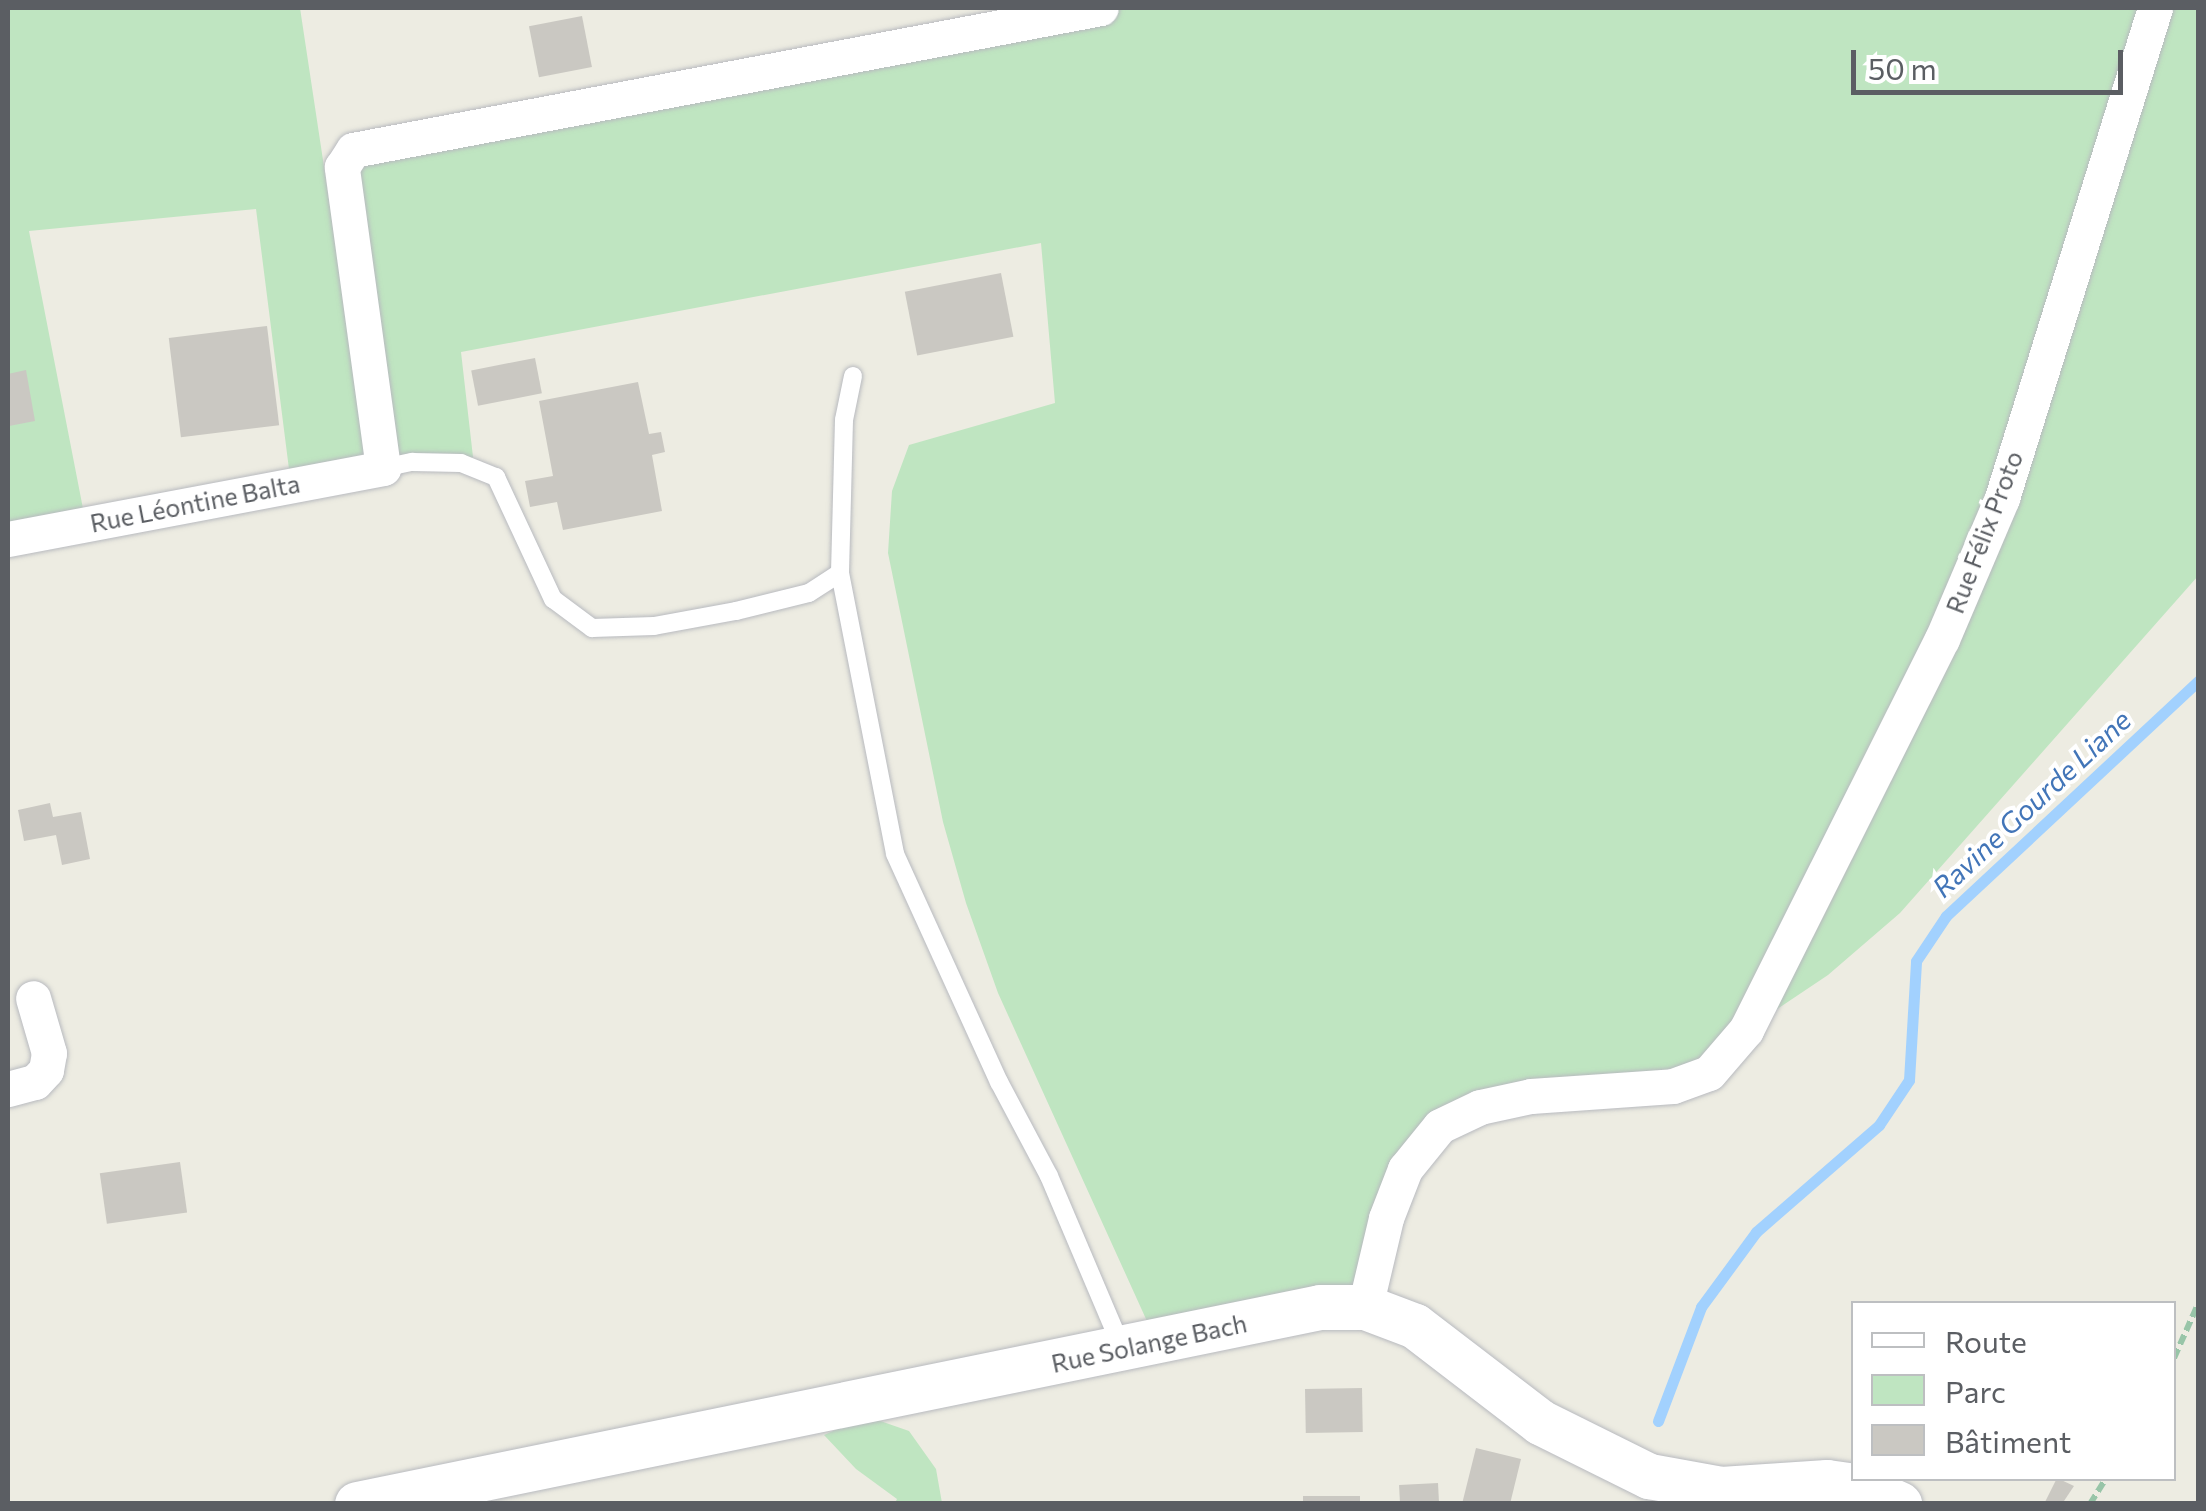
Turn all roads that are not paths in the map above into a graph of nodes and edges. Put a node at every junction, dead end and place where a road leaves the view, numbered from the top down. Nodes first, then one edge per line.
1 (1101, 8) edge
2 (2155, 8) edge
3 (853, 376) dead end
4 (383, 468) junction
5 (8, 539) edge
6 (840, 573) junction
7 (34, 998) dead end
8 (8, 1089) edge
9 (1364, 1307) junction
10 (1122, 1348) junction
11 (356, 1504) edge
12 (1899, 1504) edge

1 - 4 street
2 - 9 street, Rue Félix Proto
3 - 6 lane
4 - 5 street, Rue Léontine Balta
4 - 6 lane
6 - 10 lane
7 - 8 street
9 - 10 street, Rue Solange Bach
9 - 12 street, Rue Solange Bach
10 - 11 street, Rue Solange Bach

